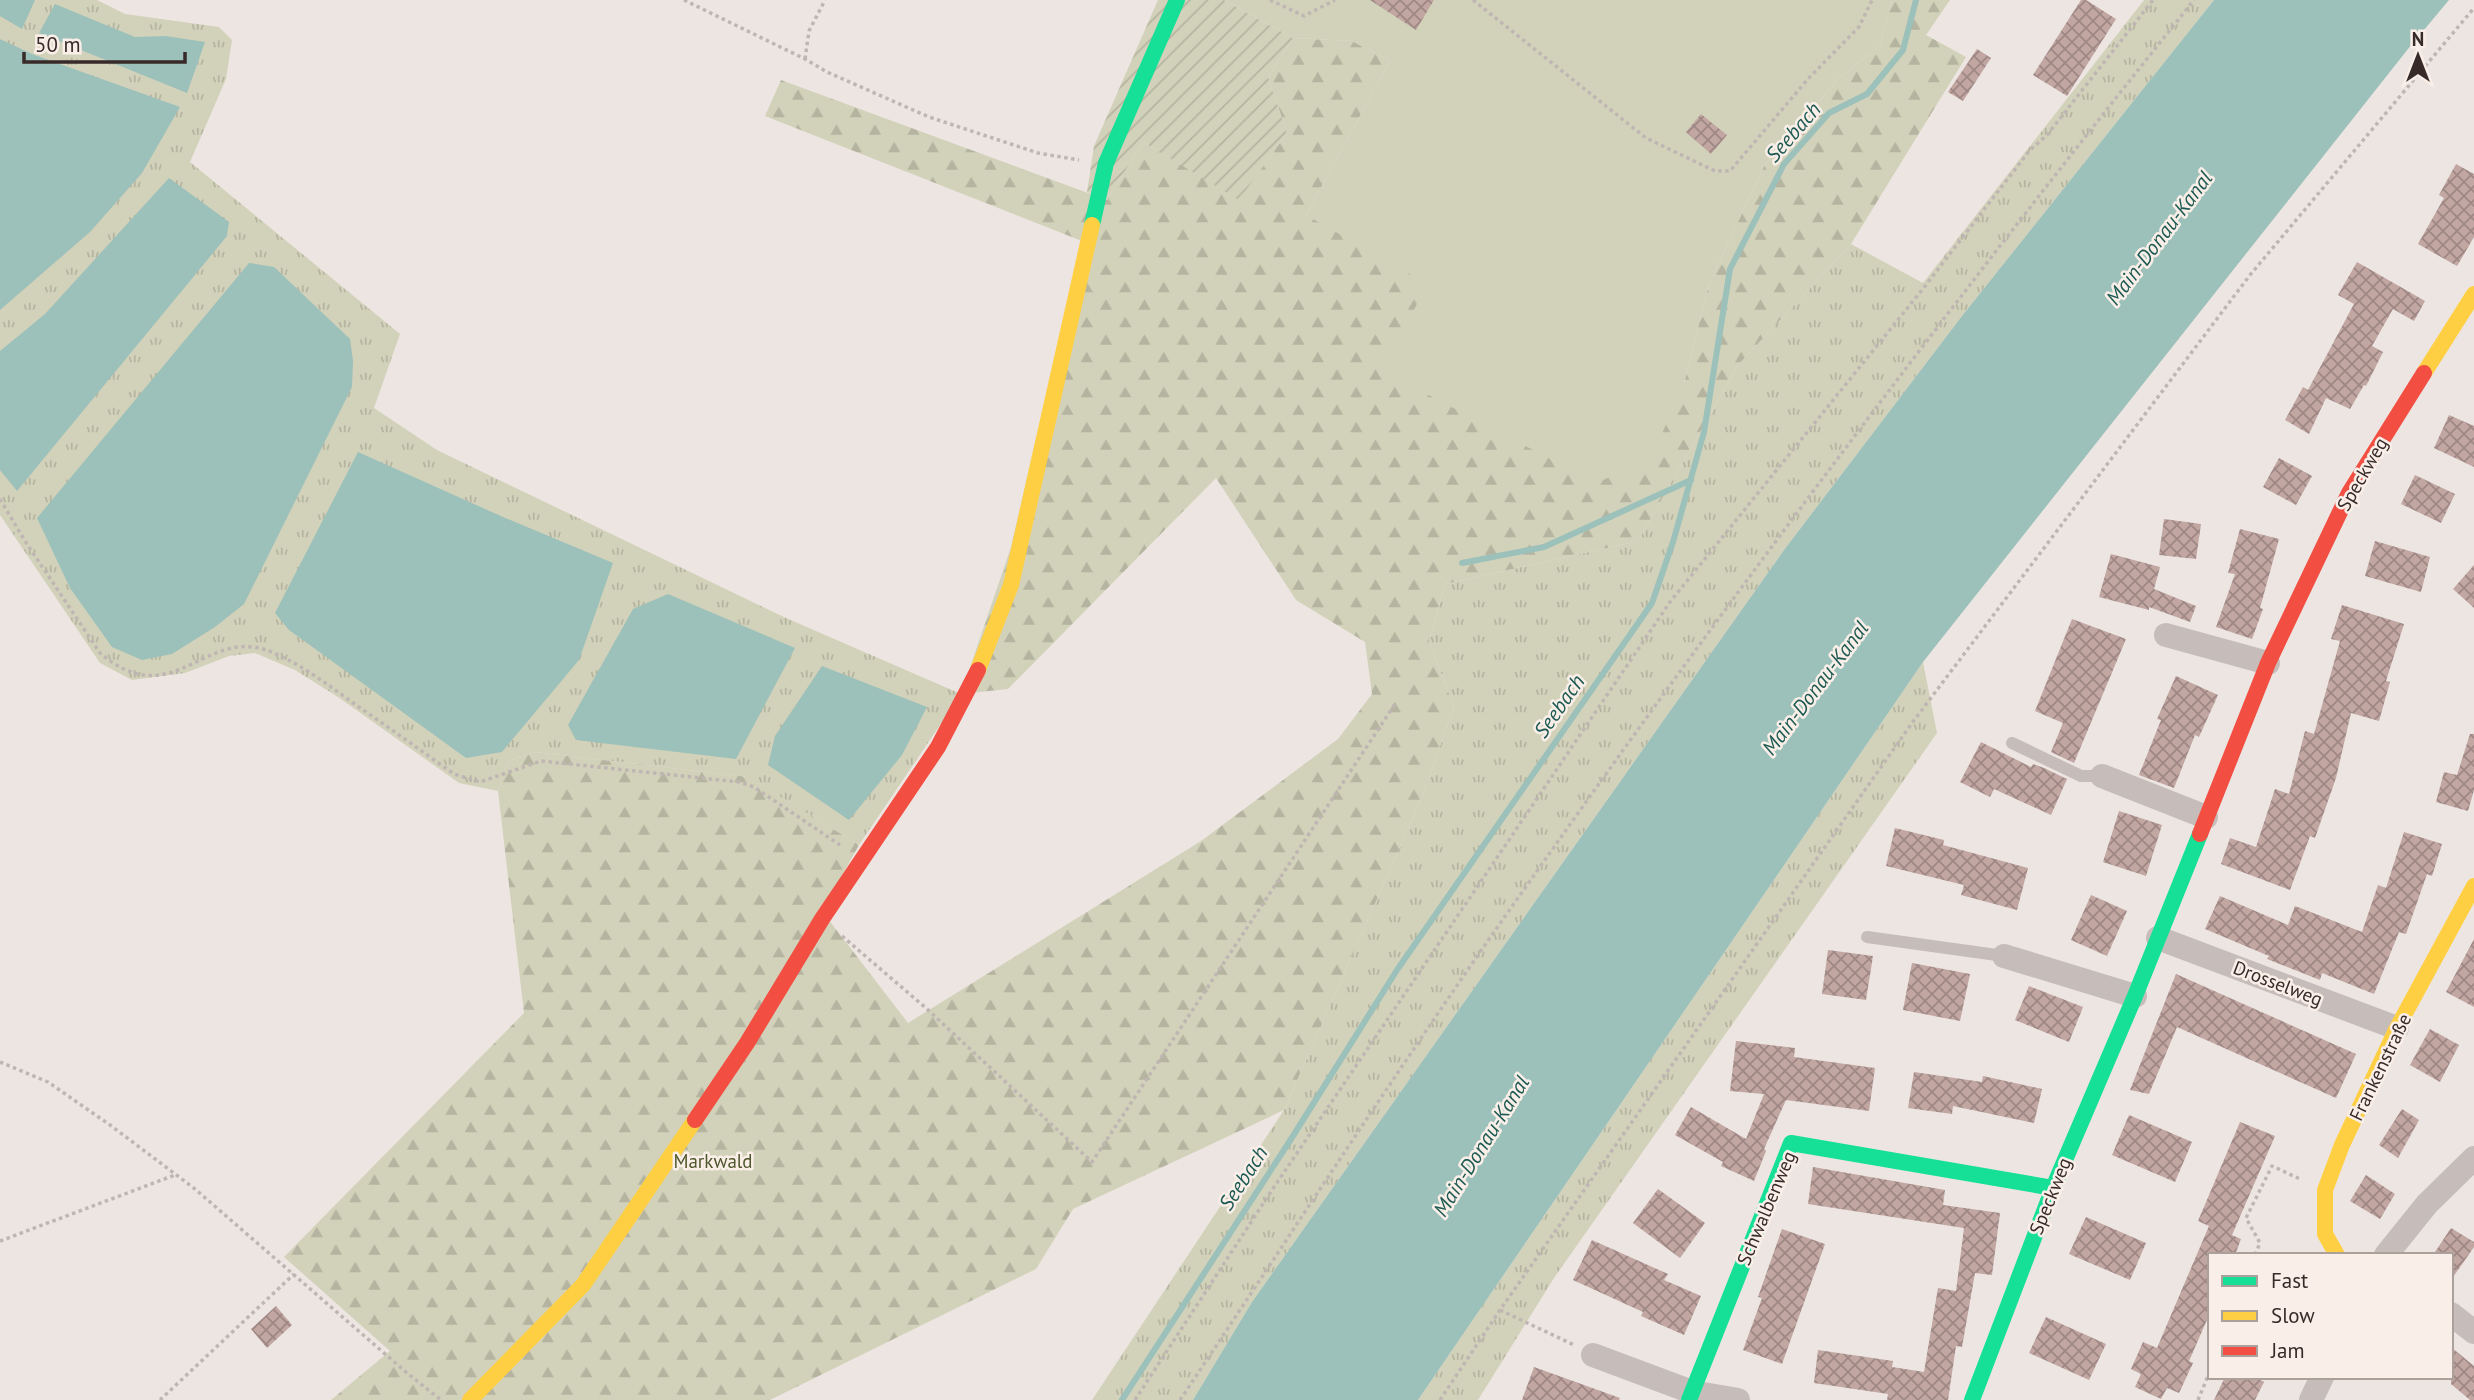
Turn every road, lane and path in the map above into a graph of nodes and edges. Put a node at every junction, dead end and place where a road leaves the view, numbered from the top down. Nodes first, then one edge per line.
1 (684, 0) edge
2 (825, 0) edge
3 (1177, 0) edge
4 (1270, 0) edge
5 (1335, 0) edge
6 (1474, 0) edge
7 (1872, 0) edge
8 (2153, 0) edge
9 (2194, 0) edge
10 (2474, 8) edge
11 (805, 58) junction
12 (1106, 163) junction
13 (2469, 309) edge
14 (0, 499) edge
15 (2166, 635) dead end
16 (2268, 663) junction
17 (1395, 704) dead end
18 (2012, 743) dead end
19 (2102, 776) joint
20 (2206, 817) junction
21 (862, 860) junction
22 (2474, 886) edge
23 (822, 919) junction
24 (1867, 937) dead end
25 (2158, 938) junction
26 (2004, 956) joint
27 (2135, 996) junction
28 (2397, 1028) junction
29 (0, 1062) edge
30 (2474, 1158) edge
31 (176, 1175) junction
32 (2053, 1188) junction
33 (2325, 1190) junction
34 (0, 1241) edge
35 (2256, 1253) edge
36 (2336, 1253) edge
37 (2388, 1253) edge
38 (295, 1274) junction
39 (1500, 1310) junction
40 (2453, 1316) edge
41 (2474, 1332) edge
42 (1593, 1355) joint
43 (2208, 1376) edge
44 (2321, 1379) edge
45 (1690, 1396) edge
46 (160, 1400) edge
47 (441, 1400) edge
48 (470, 1400) edge
49 (1135, 1400) edge
50 (1180, 1400) edge
51 (1440, 1400) edge
52 (1738, 1400) edge
53 (1972, 1400) edge
54 (2198, 1400) edge
55 (2311, 1400) edge

1 - 11 path
2 - 11 path
3 - 12 street
4 - 5 path
6 - 7 path
8 - 49 path
9 - 50 path
10 - 39 path
11 - 12 path
12 - 21 street
13 - 16 street, Speckweg
14 - 21 path
15 - 16 street
16 - 20 street, Speckweg
17 - 23 path
18 - 19 lane
19 - 20 street
20 - 25 street, Speckweg
21 - 23 street
22 - 28 street, Frankenstraße
23 - 48 street
24 - 26 lane
25 - 27 street, Speckweg
25 - 28 street, Drosselweg
26 - 27 street
27 - 32 street, Speckweg
28 - 33 street, Frankenstraße
29 - 31 path
30 - 37 street
31 - 34 path
31 - 38 path
32 - 45 street, Schwalbenweg
32 - 53 street, Speckweg
33 - 35 path
33 - 36 street, Frankenstraße
38 - 46 path
38 - 47 path
39 - 42 path
39 - 51 path
40 - 41 street
42 - 45 street
43 - 54 path
44 - 55 street
45 - 52 street

